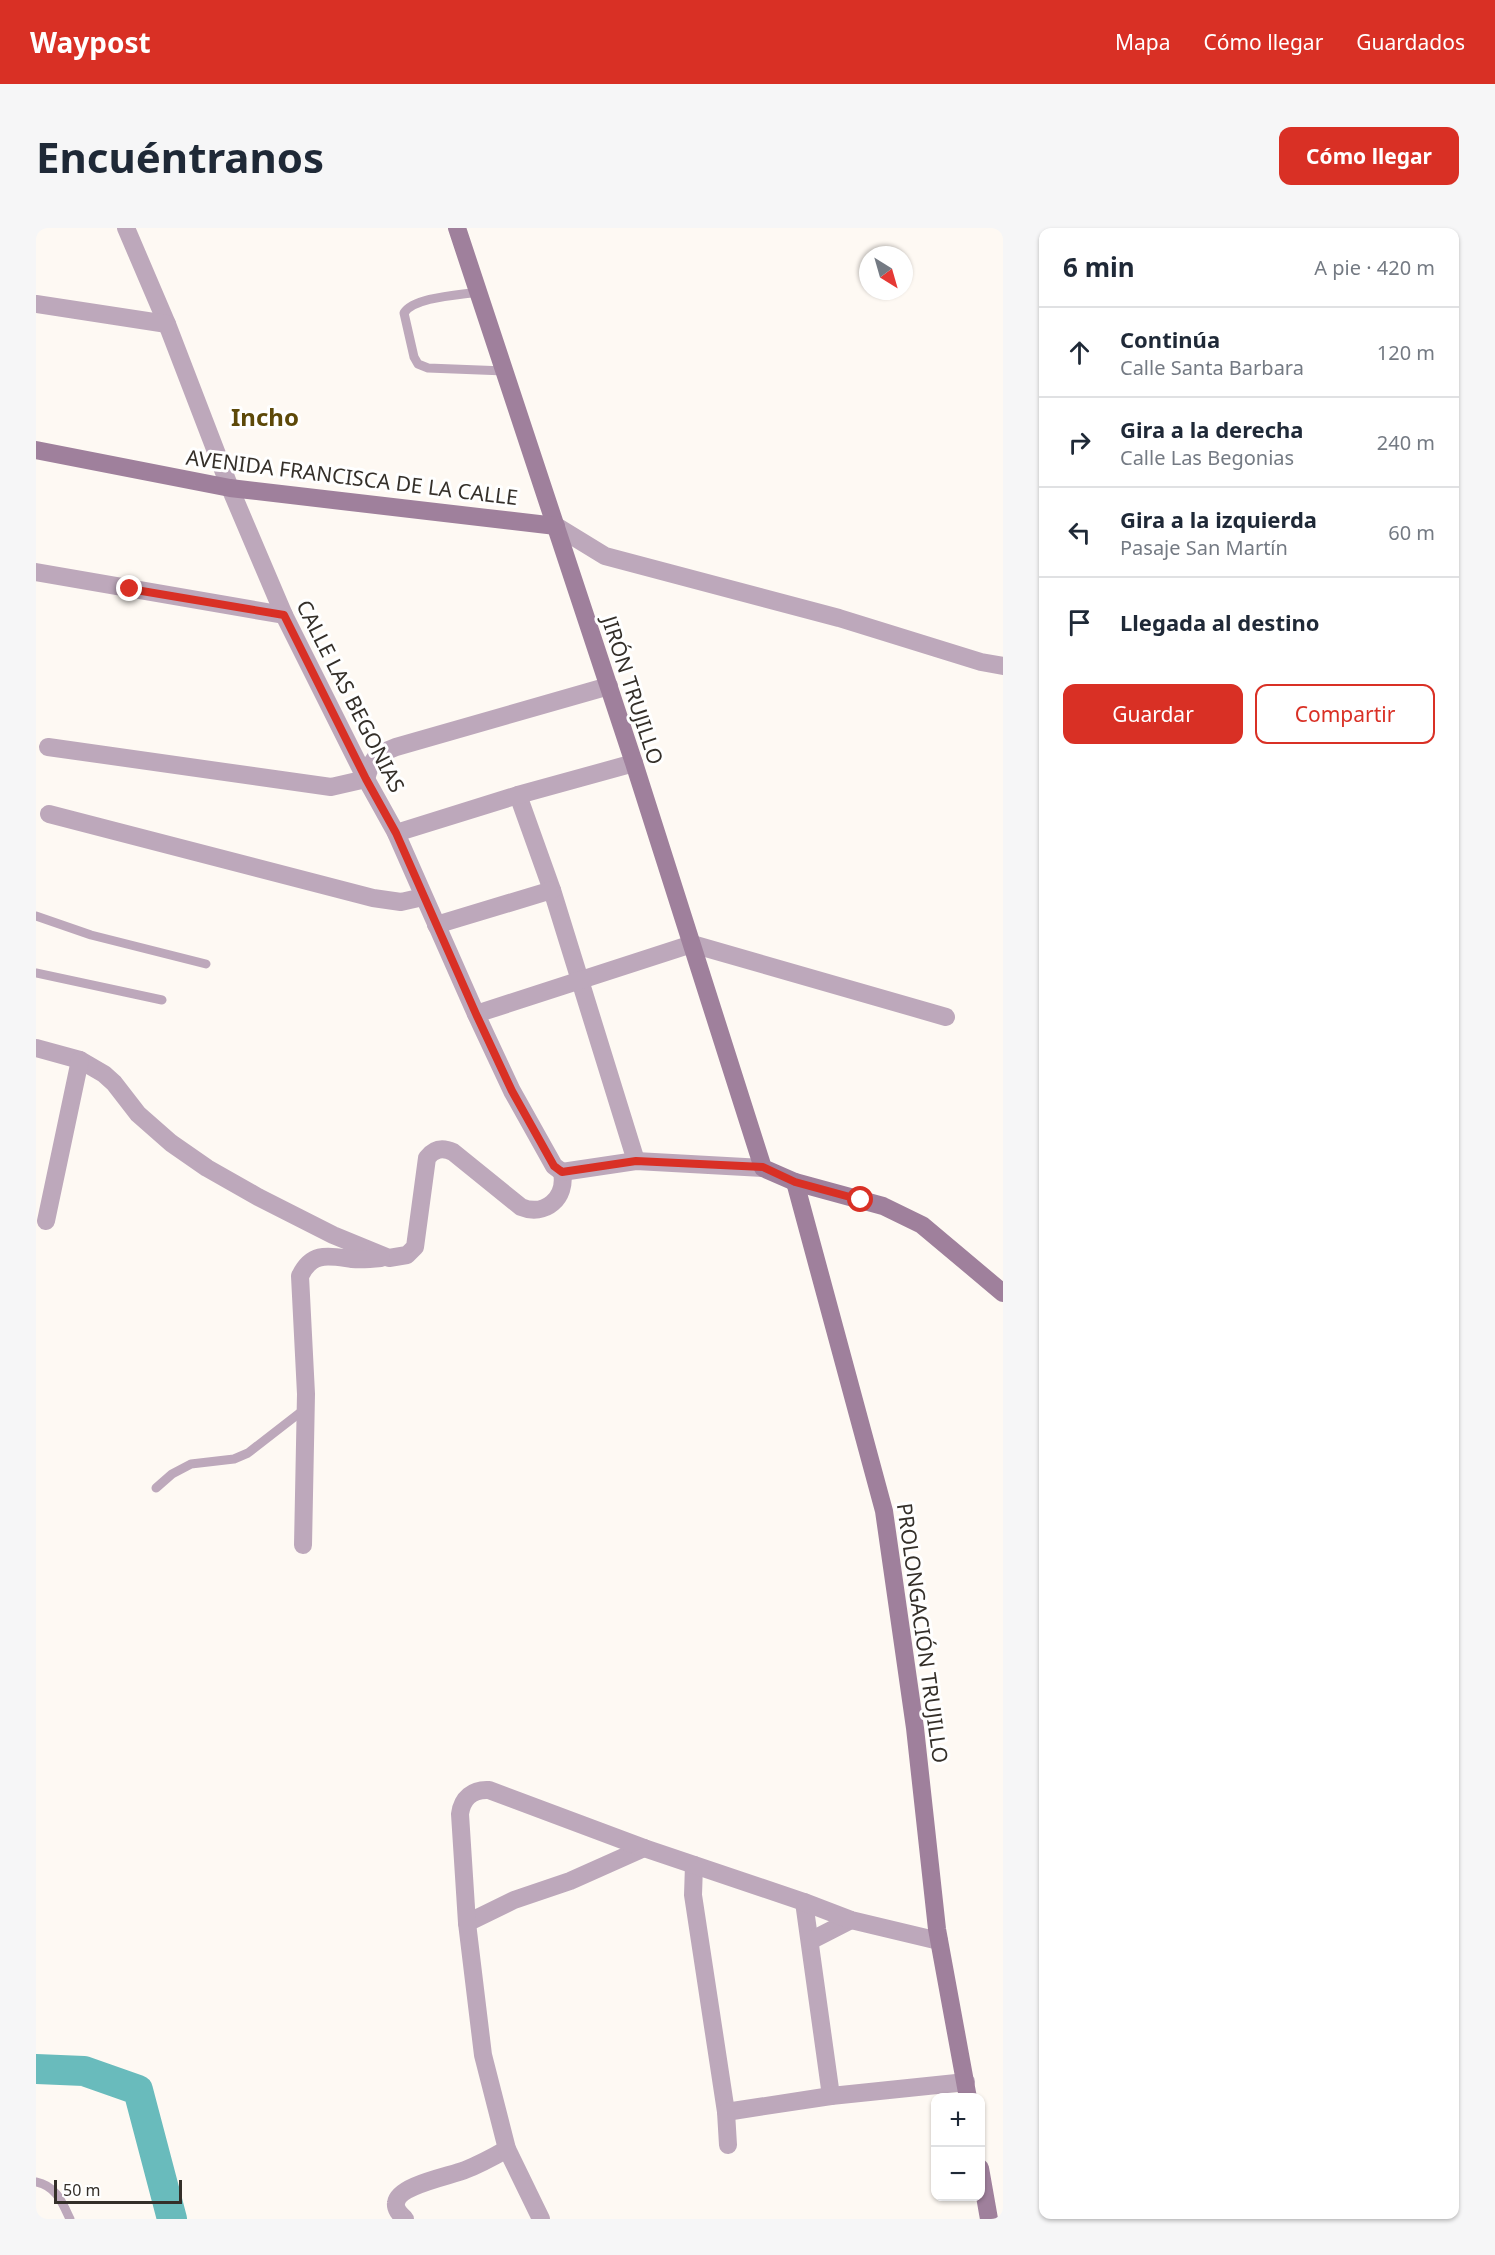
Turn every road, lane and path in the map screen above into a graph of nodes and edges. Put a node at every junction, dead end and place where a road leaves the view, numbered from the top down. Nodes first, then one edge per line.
1 (126, 228) edge
2 (457, 228) edge
3 (478, 292) junction
4 (36, 304) edge
5 (167, 324) junction
6 (505, 371) junction
7 (36, 450) edge
8 (230, 488) junction
9 (556, 526) junction
10 (36, 572) edge
11 (284, 615) junction
12 (1003, 666) edge
13 (609, 686) junction
14 (48, 747) dead end
15 (634, 763) junction
16 (366, 779) junction
17 (518, 795) junction
18 (49, 814) dead end
19 (396, 833) junction
20 (552, 890) junction
21 (423, 897) junction
22 (36, 916) edge
23 (436, 925) junction
24 (692, 944) junction
25 (206, 964) dead end
26 (36, 973) edge
27 (580, 981) junction
28 (162, 1000) dead end
29 (476, 1014) junction
30 (946, 1017) dead end
31 (36, 1048) edge
32 (80, 1060) junction
33 (636, 1161) junction
34 (763, 1167) junction
35 (562, 1172) junction
36 (795, 1182) junction
37 (46, 1221) dead end
38 (389, 1258) junction
39 (1003, 1293) edge
40 (306, 1408) junction
41 (156, 1488) dead end
42 (303, 1545) dead end
43 (644, 1848) junction
44 (694, 1865) junction
45 (804, 1902) junction
46 (851, 1920) junction
47 (467, 1923) junction
48 (810, 1941) junction
49 (939, 1941) junction
50 (967, 2090) edge
51 (831, 2096) junction
52 (726, 2112) junction
53 (728, 2145) dead end
54 (507, 2149) junction
55 (36, 2181) edge
56 (985, 2194) edge
57 (70, 2219) edge
58 (405, 2219) edge
59 (541, 2219) edge
60 (989, 2219) edge

1 - 5 street, CALLE LAS BEGONIAS
2 - 3 street, JIRÓN TRUJILLO
3 - 6 street, JIRÓN TRUJILLO
3 - 6 lane
4 - 5 street
5 - 8 street, CALLE LAS BEGONIAS
6 - 9 street, JIRÓN TRUJILLO
7 - 8 street, AVENIDA FRANCISCA DE LA CALLE
8 - 9 street, AVENIDA FRANCISCA DE LA CALLE
8 - 11 street, CALLE LAS BEGONIAS
9 - 12 street
9 - 13 street, JIRÓN TRUJILLO
10 - 11 street
11 - 16 street, CALLE LAS BEGONIAS
13 - 15 street, JIRÓN TRUJILLO
13 - 16 street
14 - 16 street
15 - 17 street
15 - 24 street, JIRÓN TRUJILLO
16 - 19 street, CALLE LAS BEGONIAS
17 - 19 street
17 - 20 street
18 - 21 street
19 - 21 street, CALLE LAS BEGONIAS
20 - 23 street
20 - 27 street
21 - 23 street, CALLE LAS BEGONIAS
22 - 25 lane
23 - 29 street, CALLE LAS BEGONIAS
24 - 27 street
24 - 30 street
24 - 34 street, JIRÓN TRUJILLO
26 - 28 lane
27 - 29 street
27 - 33 street
29 - 35 street, CALLE LAS BEGONIAS
31 - 32 street
32 - 37 street
32 - 38 street
33 - 34 street
33 - 35 street
34 - 36 street
35 - 38 street
36 - 39 street
36 - 49 street, PROLONGACIÓN TRUJILLO
38 - 40 street
40 - 41 lane
40 - 42 street
43 - 44 street
43 - 47 street
43 - 47 street
44 - 45 street
44 - 52 street
45 - 46 street
45 - 48 street
46 - 48 street
46 - 49 street
47 - 54 street
48 - 51 street
49 - 50 street, PROLONGACIÓN TRUJILLO
50 - 51 street
51 - 52 street
52 - 53 street
54 - 58 street
54 - 59 street
55 - 57 lane
56 - 60 street

